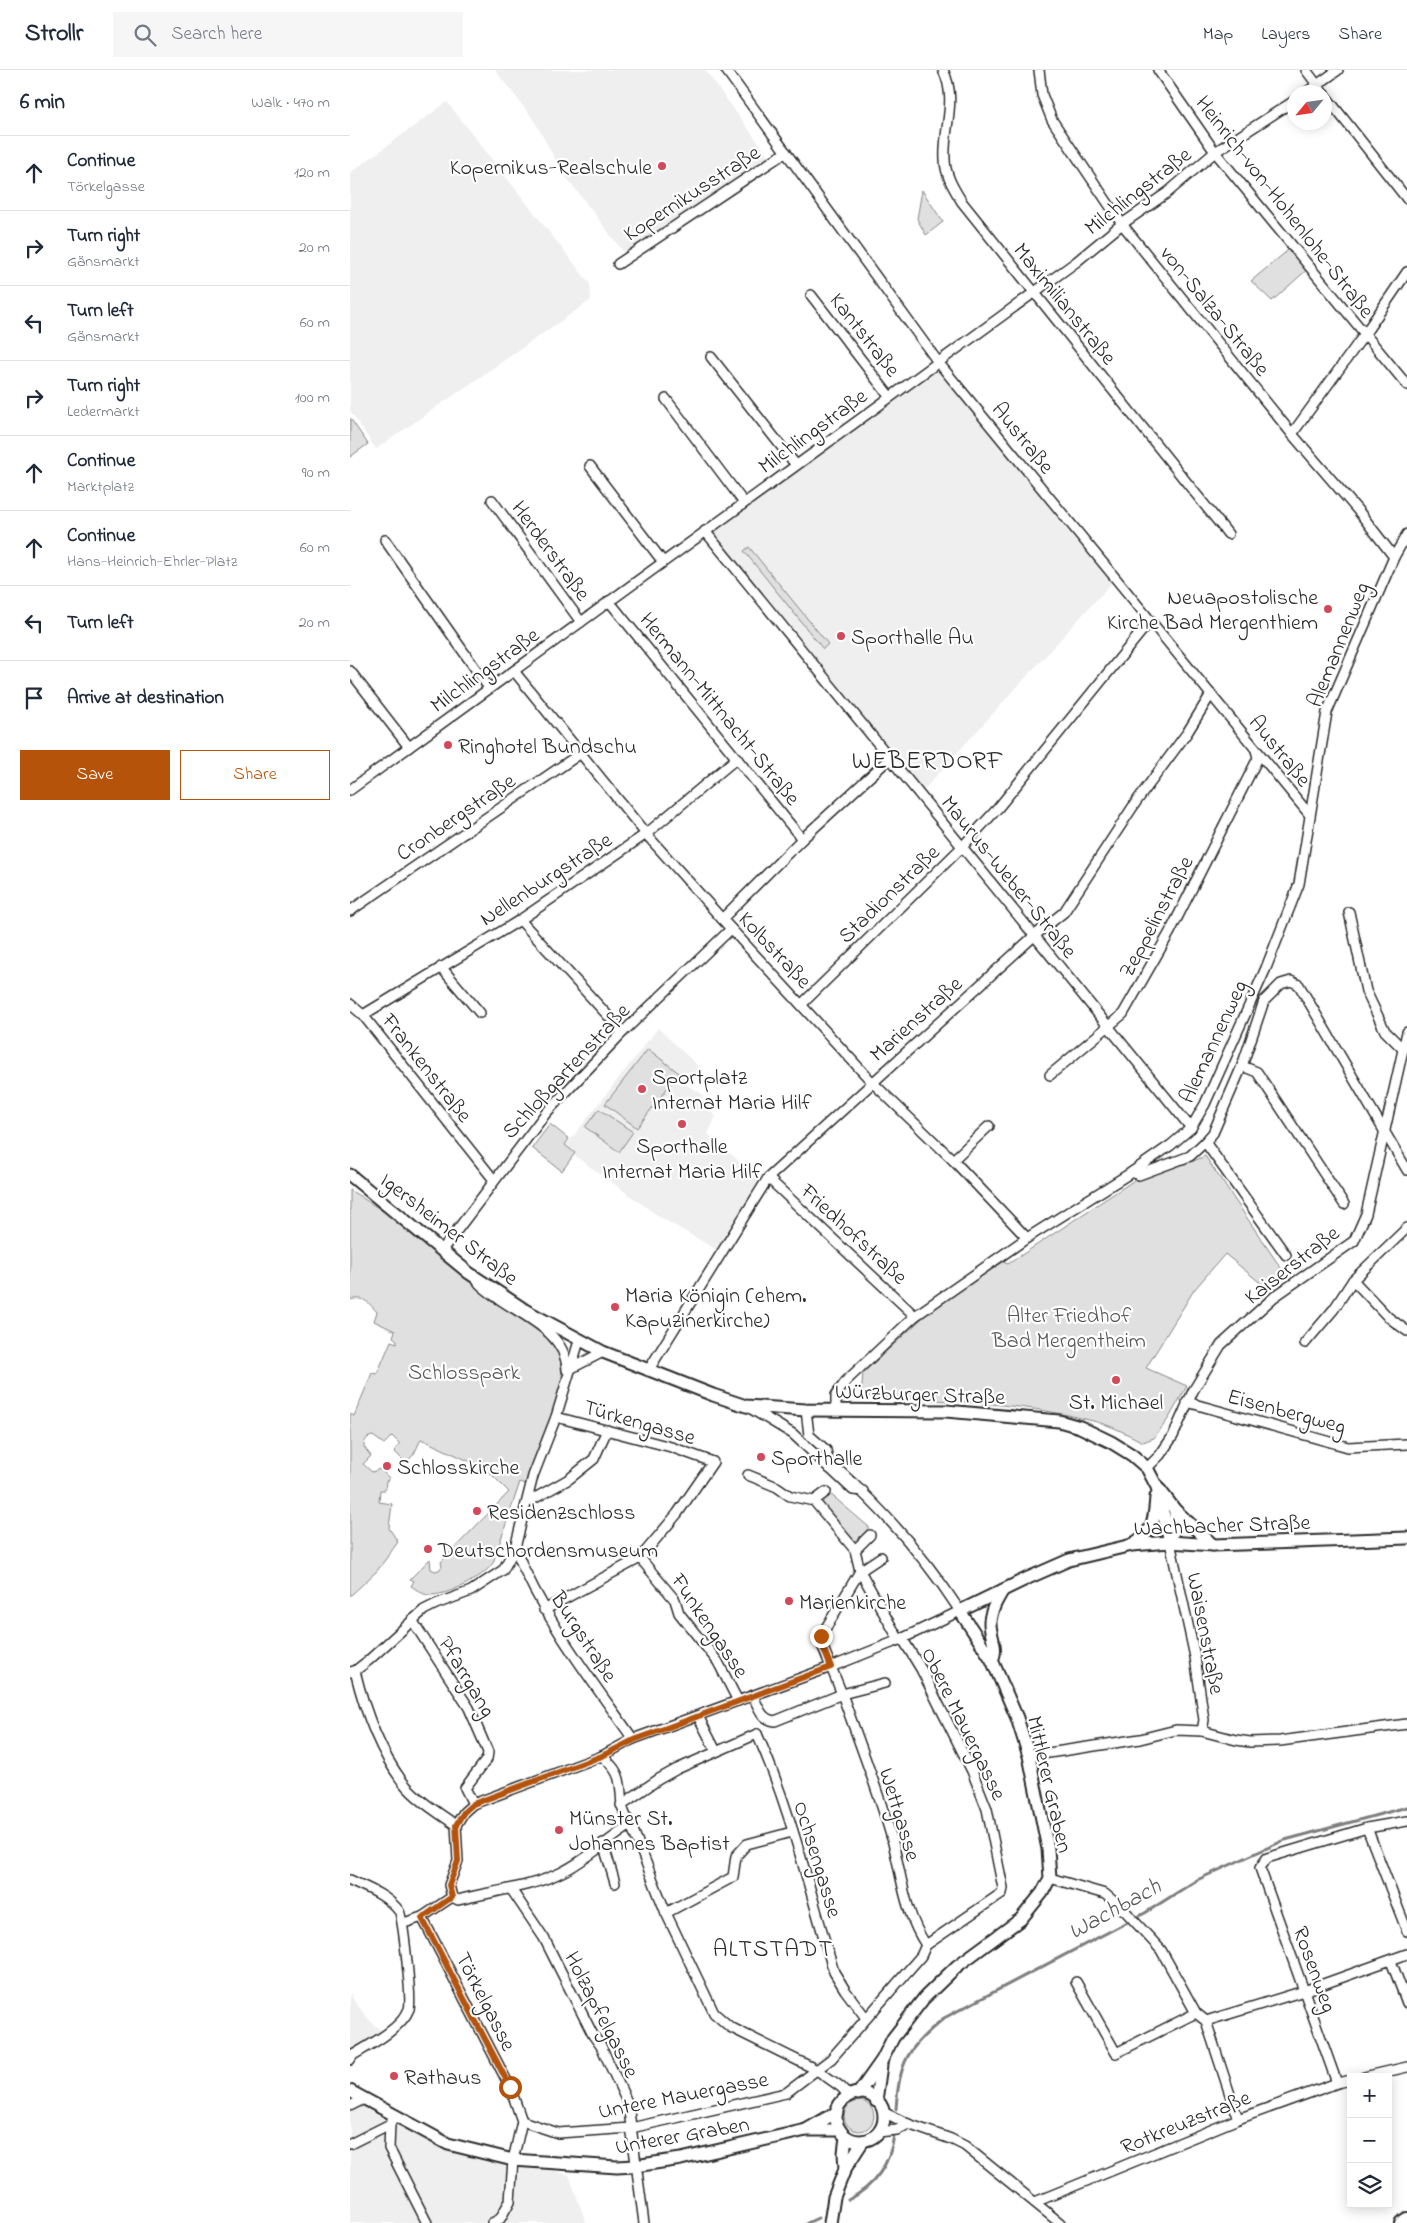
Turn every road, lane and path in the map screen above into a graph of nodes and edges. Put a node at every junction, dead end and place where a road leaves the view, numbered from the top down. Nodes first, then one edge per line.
1 (726, 70) edge
2 (943, 70) edge
3 (1039, 70) edge
4 (1158, 70) edge
5 (1306, 70) edge
6 (1338, 70) edge
7 (1317, 85) edge
8 (1327, 85) edge
9 (1332, 104) edge
10 (1287, 106) edge
11 (786, 152) junction
12 (1215, 152) junction
13 (1407, 199) edge
14 (1122, 224) junction
15 (618, 264) dead end
16 (1407, 272) edge
17 (1034, 292) junction
18 (811, 295) dead end
19 (1364, 335) junction
20 (711, 357) dead end
21 (938, 362) junction
22 (1407, 385) edge
23 (890, 397) junction
24 (666, 399) dead end
25 (1292, 434) junction
26 (796, 465) junction
27 (590, 466) dead end
28 (492, 500) dead end
29 (744, 503) junction
30 (705, 531) junction
31 (1228, 534) dead end
32 (1407, 534) edge
33 (385, 540) dead end
34 (1394, 557) junction
35 (663, 562) junction
36 (610, 601) junction
37 (1150, 621) junction
38 (581, 622) junction
39 (514, 670) junction
40 (350, 671) edge
41 (489, 688) junction
42 (1211, 694) junction
43 (408, 747) junction
44 (1256, 750) junction
45 (581, 753) junction
46 (737, 758) junction
47 (889, 759) junction
48 (350, 790) edge
49 (1309, 814) junction
50 (646, 834) junction
51 (802, 839) junction
52 (962, 848) junction
53 (350, 911) edge
54 (1349, 912) dead end
55 (722, 919) junction
56 (520, 920) junction
57 (731, 929) junction
58 (1034, 936) junction
59 (441, 967) junction
60 (350, 1004) edge
61 (802, 1004) junction
62 (480, 1013) dead end
63 (363, 1015) junction
64 (1107, 1026) junction
65 (623, 1032) junction
66 (1407, 1032) edge
67 (1403, 1049) junction
68 (1242, 1066) junction
69 (1050, 1075) dead end
70 (872, 1082) junction
71 (989, 1126) dead end
72 (1191, 1128) junction
73 (1385, 1131) junction
74 (1205, 1142) junction
75 (953, 1160) junction
76 (1407, 1170) edge
77 (1132, 1172) junction
78 (350, 1175) edge
79 (768, 1178) junction
80 (494, 1180) junction
81 (1344, 1204) dead end
82 (1407, 1228) edge
83 (1027, 1238) junction
84 (442, 1250) junction
85 (1286, 1255) dead end
86 (469, 1273) junction
87 (1353, 1280) junction
88 (915, 1316) junction
89 (1407, 1331) edge
90 (579, 1341) junction
91 (1305, 1343) dead end
92 (602, 1352) junction
93 (570, 1370) junction
94 (648, 1371) junction
95 (568, 1380) junction
96 (1187, 1402) junction
97 (746, 1406) junction
98 (806, 1410) junction
99 (836, 1410) junction
100 (556, 1417) junction
101 (607, 1430) junction
102 (1407, 1444) edge
103 (829, 1468) junction
104 (1147, 1468) junction
105 (748, 1475) dead end
106 (1157, 1487) junction
107 (826, 1492) dead end
108 (814, 1501) junction
109 (528, 1502) junction
110 (1175, 1510) junction
111 (870, 1535) dead end
112 (1407, 1538) edge
113 (1170, 1542) junction
114 (1132, 1545) junction
115 (1213, 1545) junction
116 (516, 1548) junction
117 (855, 1550) junction
118 (882, 1557) dead end
119 (640, 1558) junction
120 (860, 1571) junction
121 (1002, 1590) junction
122 (544, 1610) junction
123 (960, 1611) junction
124 (412, 1620) junction
125 (901, 1639) junction
126 (992, 1660) junction
127 (831, 1667) junction
128 (352, 1672) edge
129 (886, 1683) dead end
130 (842, 1694) junction
131 (754, 1696) junction
132 (738, 1701) junction
133 (698, 1716) junction
134 (763, 1717) junction
135 (1407, 1724) edge
136 (1202, 1731) junction
137 (757, 1734) junction
138 (634, 1740) junction
139 (716, 1751) junction
140 (602, 1756) junction
141 (1029, 1756) junction
142 (473, 1804) junction
143 (621, 1805) junction
144 (1407, 1821) edge
145 (456, 1825) junction
146 (631, 1825) junction
147 (1368, 1828) junction
148 (792, 1832) junction
149 (603, 1843) junction
150 (1050, 1878) junction
151 (350, 1880) edge
152 (615, 1883) dead end
153 (511, 1888) junction
154 (452, 1897) junction
155 (666, 1913) junction
156 (422, 1918) junction
157 (404, 1923) junction
158 (1407, 1932) edge
159 (926, 1945) junction
160 (1407, 1954) edge
161 (1391, 1961) junction
162 (1076, 1982) dead end
163 (1304, 1991) junction
164 (1407, 2003) edge
165 (1196, 2013) junction
166 (866, 2018) junction
167 (1206, 2020) junction
168 (350, 2060) edge
169 (882, 2060) junction
170 (1407, 2067) edge
171 (817, 2070) junction
172 (1381, 2073) edge
173 (1347, 2081) edge
174 (1337, 2083) junction
175 (350, 2091) edge
176 (853, 2095) junction
177 (364, 2099) junction
178 (876, 2101) junction
179 (350, 2106) edge
180 (837, 2112) junction
181 (883, 2112) junction
182 (1238, 2119) junction
183 (392, 2120) junction
184 (522, 2121) junction
185 (908, 2124) junction
186 (631, 2128) junction
187 (806, 2130) junction
188 (878, 2132) junction
189 (843, 2133) junction
190 (863, 2141) junction
191 (350, 2144) edge
192 (513, 2160) junction
193 (635, 2166) junction
194 (845, 2169) junction
195 (1035, 2202) junction
196 (1407, 2219) edge
197 (427, 2223) edge
198 (492, 2223) edge
199 (644, 2223) edge
200 (830, 2223) edge
201 (1060, 2223) edge
202 (1401, 2223) edge

1 - 11 street, Austraße
2 - 17 street, Maximilianstraße
3 - 14 street, von-Salza-Straße
4 - 12 street, Heinrich-von-Hohenlohe-Straße
5 - 7 street
6 - 8 street
9 - 13 street
10 - 12 street, Milchlingstraße
11 - 15 street, Kopernikusstraße
11 - 21 street, Austraße
12 - 14 street, Milchlingstraße
12 - 19 street, Heinrich-von-Hohenlohe-Straße
14 - 17 street, Milchlingstraße
14 - 25 street, von-Salza-Straße
16 - 19 street
17 - 21 street, Milchlingstraße
17 - 31 street, Maximilianstraße
18 - 23 street, Kantstraße
19 - 22 street, Heinrich-von-Hohenlohe-Straße
19 - 25 street
20 - 26 street
21 - 23 street, Milchlingstraße
21 - 37 street, Austraße
23 - 26 street, Milchlingstraße
24 - 29 street
25 - 34 street, von-Salza-Straße
26 - 29 street, Milchlingstraße
27 - 35 street
28 - 38 street, Herderstraße
29 - 30 street, Milchlingstraße
30 - 35 street, Milchlingstraße
30 - 47 street, Maurus-Weber-Straße
32 - 34 street, Alemannenweg
33 - 41 street
34 - 49 street, Alemannenweg
35 - 36 street, Milchlingstraße
36 - 38 street, Milchlingstraße
36 - 46 street, Hermann-Mittnacht-Straße
37 - 42 street, Austraße
37 - 52 street, Stadionstraße
38 - 39 street, Milchlingstraße
39 - 41 street, Milchlingstraße
39 - 45 street, Kolbstraße
40 - 43 street
41 - 43 street, Milchlingstraße
42 - 44 street, Austraße
42 - 58 street, Marienstraße
43 - 48 street, Milchlingstraße
44 - 49 street, Austraße
44 - 64 street, Zeppelinstraße
45 - 50 street, Kolbstraße
45 - 53 street, Cronbergstraße
46 - 50 street, Nellenburgstraße
46 - 51 street, Hermann-Mittnacht-Straße
47 - 51 street
47 - 52 street, Maurus-Weber-Straße
49 - 72 street, Alemannenweg
50 - 55 street, Kolbstraße
50 - 56 street, Nellenburgstraße
51 - 55 street
52 - 58 street, Maurus-Weber-Straße
52 - 61 street, Stadionstraße
54 - 67 street
55 - 57 street, Kolbstraße
56 - 59 street, Nellenburgstraße
56 - 65 street
57 - 61 street, Kolbstraße
57 - 65 street, Schloßgartenstraße
58 - 64 street, Maurus-Weber-Straße
58 - 70 street, Marienstraße
59 - 62 street
59 - 63 street, Nellenburgstraße
60 - 63 street, Frankenstraße
61 - 70 street, Kolbstraße
63 - 80 street, Frankenstraße
64 - 69 street, Zeppelinstraße
64 - 72 street, Maurus-Weber-Straße
65 - 80 street, Schloßgartenstraße
66 - 67 street, Kaiserstraße
67 - 73 street, Kaiserstraße
68 - 73 street
68 - 74 street
68 - 81 street
70 - 75 street, Kolbstraße
70 - 79 street, Marienstraße
71 - 75 street
72 - 77 street, Alemannenweg
73 - 76 street
73 - 96 street, Kaiserstraße
74 - 77 street
74 - 85 street
75 - 83 street, Kolbstraße
77 - 83 street, Alemannenweg
78 - 84 street, Igersheimer Straße
79 - 88 street, Friedhofstraße
79 - 94 street, Marienstraße
80 - 84 street, Schloßgartenstraße
82 - 87 street
83 - 88 street, Alemannenweg
84 - 86 street, Igersheimer Straße
86 - 90 street, Igersheimer Straße
86 - 95 street
87 - 89 street
87 - 91 street
88 - 99 street, Alemannenweg
90 - 92 street, Würzburger Straße
90 - 93 street
92 - 93 street
92 - 94 street, Würzburger Straße
93 - 95 street
94 - 97 street, Würzburger Straße
95 - 100 street
96 - 102 street, Eisenbergweg
96 - 104 street, Kaiserstraße
97 - 98 street, Würzburger Straße
97 - 103 street
98 - 99 street, Würzburger Straße
98 - 103 street
99 - 104 street, Würzburger Straße
100 - 101 street, Türkengasse
100 - 109 street
101 - 109 street
101 - 119 street, Türkengasse
103 - 123 street
104 - 106 street, Würzburger Straße
105 - 108 street
106 - 110 street
106 - 113 street, Würzburger Straße
106 - 114 street
107 - 108 street
108 - 117 street
109 - 116 street
110 - 113 street
110 - 115 street
111 - 117 street
112 - 115 street, Wachbacher Straße
113 - 114 street, Wachbacher Straße
113 - 115 street, Wachbacher Straße
113 - 136 street, Waisenstraße
114 - 121 street, Wachbacher Straße
116 - 122 street, Burgstraße
116 - 124 street
117 - 120 street, Obere Mauergasse
118 - 120 street
119 - 122 street
119 - 132 street, Funkengasse
120 - 125 street, Obere Mauergasse
120 - 127 street, Wettgasse
121 - 123 street, Wachbacher Straße
121 - 126 street
122 - 138 street, Burgstraße
123 - 125 street, Funkengasse
123 - 126 street, Mittlerer Graben
124 - 128 street
124 - 142 street, Pfarrgang
125 - 127 street, Funkengasse
125 - 159 street, Obere Mauergasse
126 - 141 street, Mittlerer Graben
127 - 130 street, Wettgasse
127 - 131 street, Funkengasse
128 - 145 street
129 - 130 street
130 - 134 street
130 - 159 street, Wettgasse
131 - 132 street, Funkengasse
131 - 134 street
132 - 133 street
133 - 138 street
133 - 139 street
134 - 137 street
135 - 136 street
136 - 141 street
137 - 139 street
137 - 148 street, Ochsengasse
138 - 140 street
139 - 143 street
140 - 142 street
140 - 143 street
141 - 150 street, Mittlerer Graben
142 - 145 street
143 - 146 street
144 - 147 street
145 - 154 street
146 - 149 street
146 - 155 street
147 - 158 street
147 - 163 street, Rosenweg
148 - 155 street
148 - 166 street, Ochsengasse
149 - 152 street
149 - 153 street
150 - 165 street
150 - 169 street, Mittlerer Graben
151 - 157 street
153 - 154 street
153 - 186 street, Holzapfelgasse
154 - 156 street
155 - 171 street
156 - 157 street
156 - 184 street, Törkelgasse
157 - 168 street
159 - 166 street, Obere Mauergasse
160 - 161 street
161 - 163 street
161 - 164 street
162 - 165 street
163 - 167 street
163 - 174 street, Rosenweg
165 - 167 street
166 - 171 street, Obere Mauergasse
167 - 182 street
169 - 176 street, Mittlerer Graben
169 - 178 street, Mittlerer Graben
170 - 172 street
171 - 176 street
171 - 186 street, Untere Mauergasse
173 - 174 street, Rotkreuzstraße
174 - 182 street, Rotkreuzstraße
175 - 177 street, Unterer Graben
176 - 178 street
176 - 180 street
177 - 179 street
177 - 183 street, Unterer Graben
178 - 181 street
180 - 187 street, Unterer Graben
180 - 189 street
181 - 185 street
181 - 188 street
182 - 195 street, Rotkreuzstraße
183 - 191 street
183 - 192 street, Unterer Graben
183 - 197 street
184 - 186 street, Untere Mauergasse
184 - 192 street
185 - 188 street
185 - 195 street
186 - 193 street, Holzapfelgasse
187 - 189 street, Unterer Graben
187 - 193 street, Unterer Graben
188 - 190 street
189 - 190 street
189 - 194 street
190 - 194 street
192 - 193 street, Unterer Graben
192 - 198 street
193 - 199 street, Holzapfelgasse
194 - 200 street
195 - 201 street
196 - 202 main road

